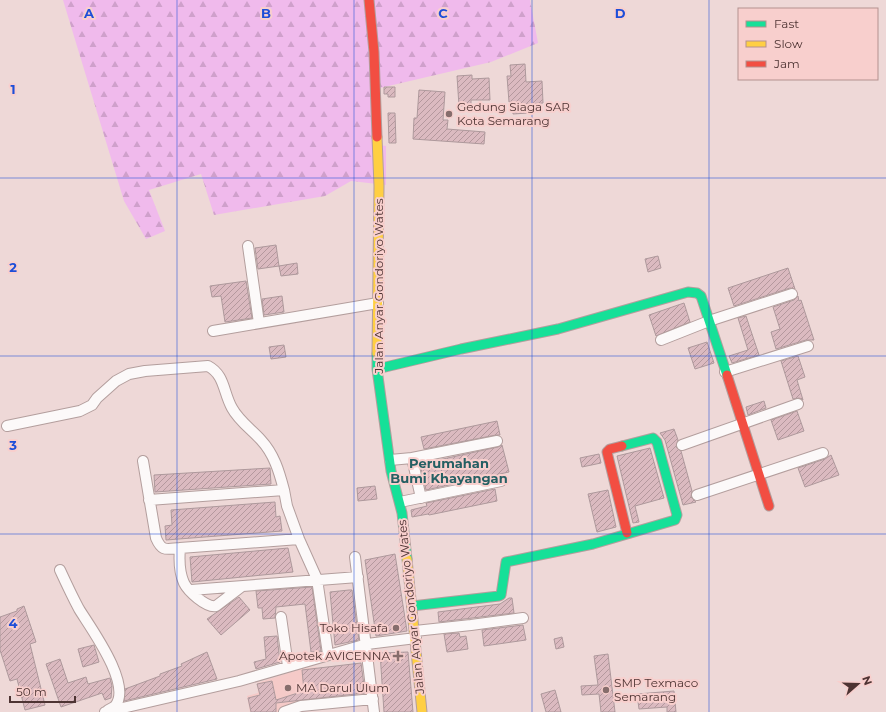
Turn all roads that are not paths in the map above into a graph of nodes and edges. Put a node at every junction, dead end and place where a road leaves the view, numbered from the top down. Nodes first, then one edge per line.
1 (368, 0) edge
2 (248, 246) dead end
3 (792, 294) dead end
4 (378, 303) junction
5 (709, 321) junction
6 (259, 323) junction
7 (213, 331) dead end
8 (660, 340) dead end
9 (808, 346) dead end
10 (377, 369) junction
11 (725, 372) junction
12 (798, 404) dead end
13 (742, 424) junction
14 (7, 426) dead end
15 (497, 441) dead end
16 (682, 445) dead end
17 (823, 453) dead end
18 (412, 458) junction
19 (390, 460) junction
20 (143, 461) dead end
21 (758, 473) junction
22 (501, 481) dead end
23 (284, 490) junction
24 (697, 495) dead end
25 (421, 498) junction
26 (149, 500) junction
27 (400, 502) junction
28 (769, 506) dead end
29 (627, 533) junction
30 (299, 539) junction
31 (180, 548) junction
32 (355, 556) dead end
33 (60, 570) dead end
34 (358, 577) junction
35 (317, 579) junction
36 (241, 587) junction
37 (191, 590) junction
38 (412, 606) junction
39 (282, 617) dead end
40 (523, 618) dead end
41 (416, 634) junction
42 (367, 644) junction
43 (328, 654) junction
44 (288, 666) junction
45 (374, 699) junction
46 (105, 712) edge
47 (284, 712) edge
48 (374, 712) edge
49 (422, 712) edge

1 - 4 street, Jalan Anyar Gondoriyo Wates
2 - 6 street
3 - 5 street
4 - 6 street
4 - 10 street, Jalan Anyar Gondoriyo Wates
5 - 8 street
5 - 10 street
5 - 11 street
6 - 7 street
9 - 11 street
10 - 19 street, Jalan Anyar Gondoriyo Wates
11 - 13 street
12 - 13 street
13 - 16 street
13 - 21 street
14 - 23 street
15 - 18 street
17 - 21 street
18 - 19 street
18 - 25 street
19 - 27 street, Jalan Anyar Gondoriyo Wates
20 - 26 street
21 - 24 street
21 - 28 street
22 - 25 street
23 - 26 street
23 - 30 street
25 - 27 street
26 - 31 street
27 - 38 street, Jalan Anyar Gondoriyo Wates
29 - 29 street
29 - 38 street
30 - 31 street
30 - 35 street
31 - 37 street
32 - 34 street
33 - 46 street
34 - 35 street
34 - 42 street
35 - 36 street
35 - 43 street
36 - 37 street
36 - 37 street
38 - 41 street, Jalan Anyar Gondoriyo Wates
39 - 44 street
40 - 41 street
41 - 42 street
41 - 49 street, Jalan Anyar Gondoriyo Wates
42 - 43 street
42 - 45 street
43 - 44 street
44 - 46 street
45 - 47 street
45 - 48 street

